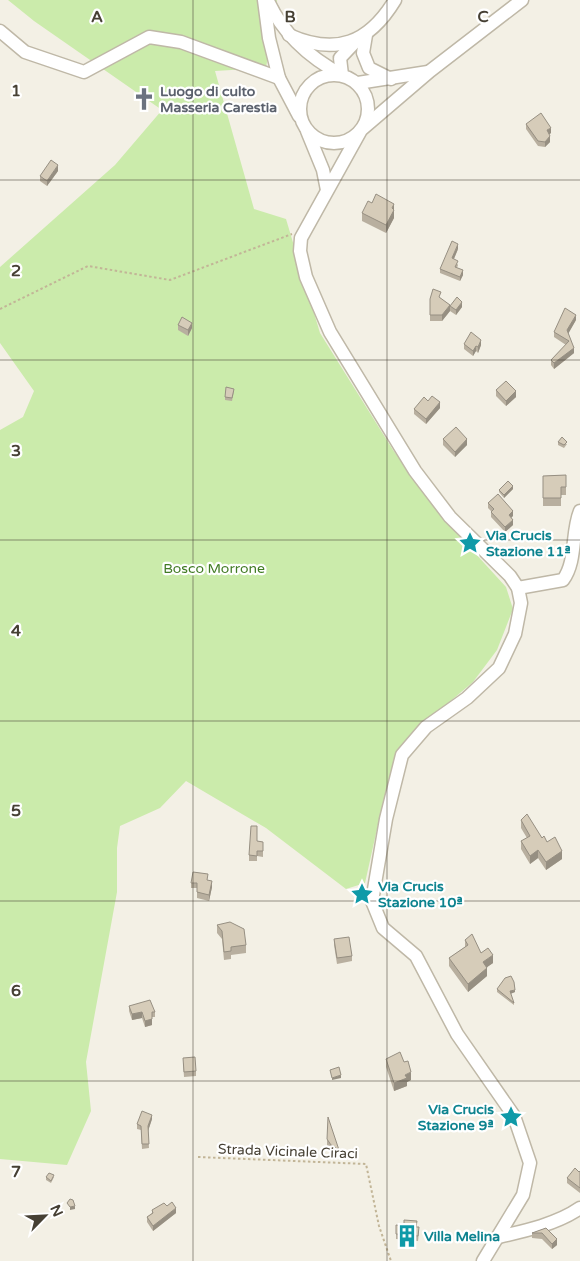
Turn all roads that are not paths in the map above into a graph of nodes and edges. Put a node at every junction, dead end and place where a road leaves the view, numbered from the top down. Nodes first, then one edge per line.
1 (266, 0) edge
2 (395, 0) edge
3 (522, 0) edge
4 (0, 31) edge
5 (290, 35) junction
6 (362, 38) junction
7 (430, 71) junction
8 (342, 75) junction
9 (279, 78) junction
10 (391, 79) junction
11 (358, 83) junction
12 (304, 125) junction
13 (361, 130) junction
14 (327, 190) junction
15 (580, 512) edge
16 (518, 588) junction
17 (580, 1208) edge
18 (498, 1237) junction
19 (483, 1261) edge

1 - 5 street
1 - 9 street
2 - 6 street
3 - 7 street
4 - 9 street
5 - 6 street
5 - 8 street
6 - 8 street
6 - 10 street
7 - 10 street
7 - 13 street
8 - 11 street
8 - 12 street
9 - 12 street
10 - 11 street
11 - 13 street
12 - 13 street
12 - 14 street
13 - 14 street
14 - 16 street
15 - 16 street
16 - 18 street
17 - 18 street
18 - 19 street

